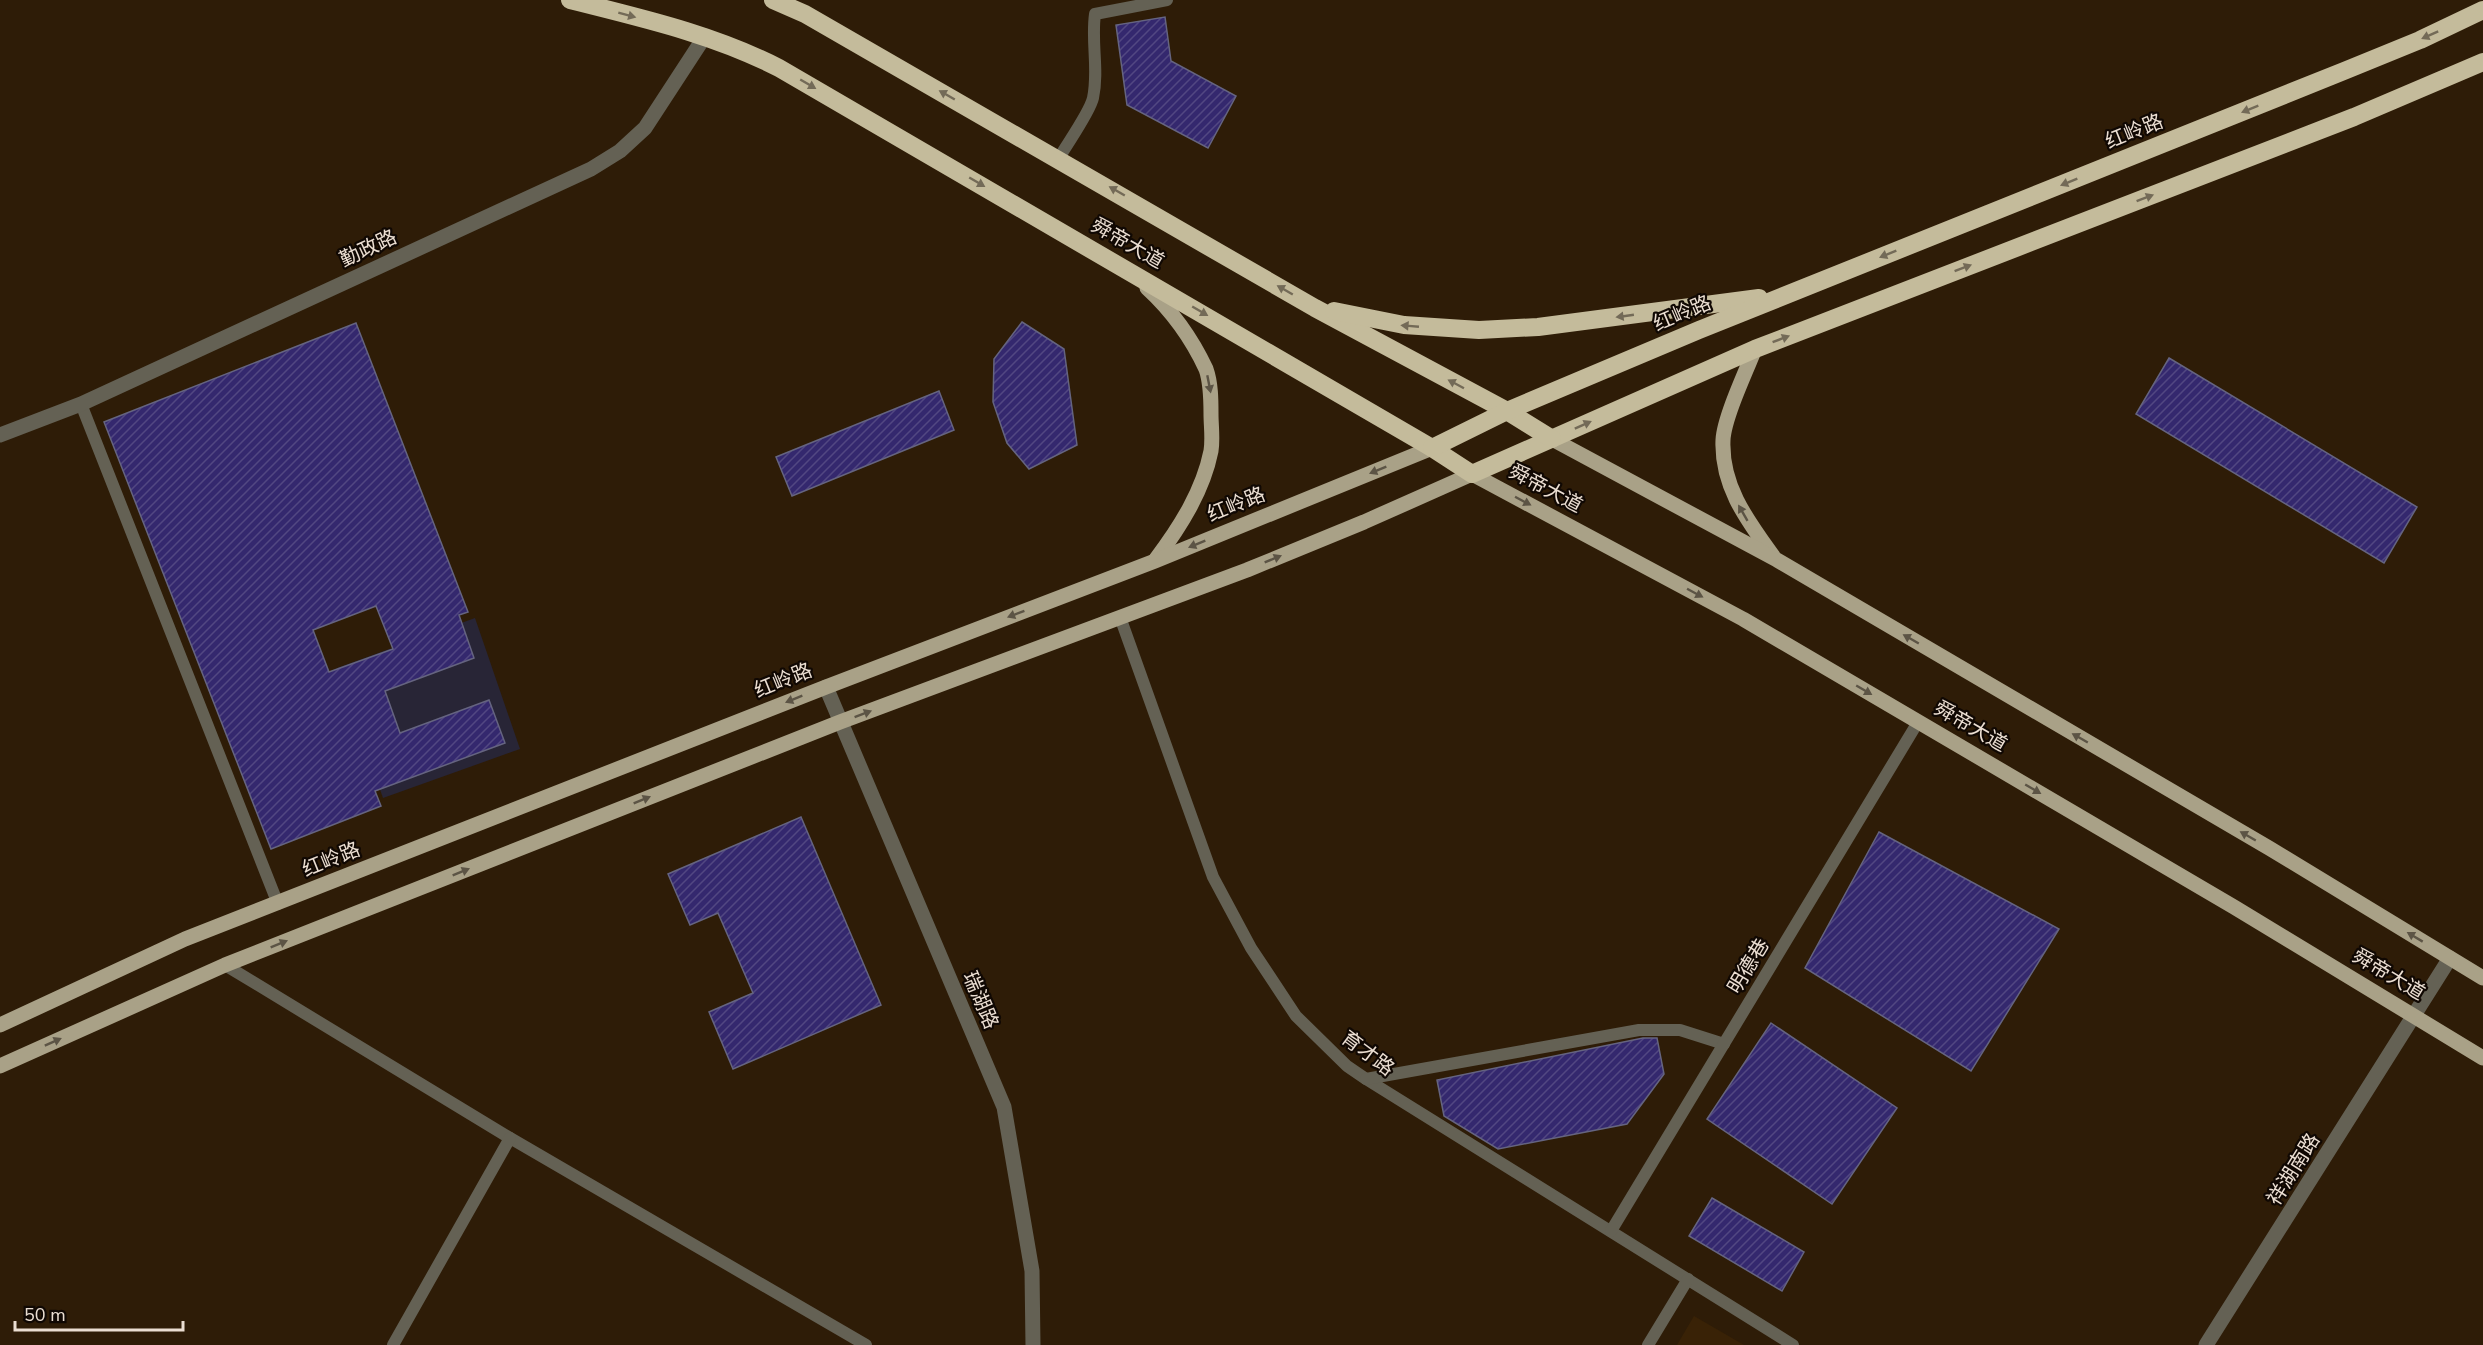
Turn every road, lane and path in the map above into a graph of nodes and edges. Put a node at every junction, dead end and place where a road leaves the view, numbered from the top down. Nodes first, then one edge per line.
1 (570, 0) edge
2 (773, 0) edge
3 (1167, 0) edge
4 (805, 7) edge
5 (2483, 10) edge
6 (705, 36) junction
7 (2483, 62) edge
8 (1059, 158) junction
9 (1128, 269) junction
10 (1788, 294) junction
11 (1316, 308) junction
12 (1755, 349) junction
13 (81, 404) junction
14 (1508, 411) junction
15 (0, 435) edge
16 (1552, 439) junction
17 (1432, 448) junction
18 (1472, 474) junction
19 (1777, 560) junction
20 (1155, 561) junction
21 (1120, 617) junction
22 (826, 687) junction
23 (840, 722) junction
24 (1918, 722) junction
25 (278, 904) junction
26 (2450, 958) junction
27 (225, 965) junction
28 (2483, 978) edge
29 (2415, 1016) junction
30 (0, 1025) edge
31 (1724, 1044) junction
32 (2483, 1058) edge
33 (0, 1066) edge
34 (1366, 1079) junction
35 (510, 1138) junction
36 (1611, 1231) junction
37 (1688, 1279) junction
38 (393, 1345) edge
39 (866, 1345) edge
40 (1032, 1345) edge
41 (1648, 1345) edge
42 (1793, 1345) edge
43 (2206, 1345) edge

1 -> 6 highway, 舜帝大道
2 - 4 highway, 舜帝大道
3 - 8 lane
8 -> 4 highway, 舜帝大道
5 -> 10 highway, 红岭路
6 -> 9 highway, 舜帝大道
6 - 13 street, 勤政路
12 -> 7 highway
11 -> 8 highway, 舜帝大道
9 -> 17 highway, 舜帝大道
9 -> 20 main road
10 -> 11 highway
10 - 14 highway, 红岭路
14 -> 11 highway, 舜帝大道
16 -> 12 highway
19 -> 12 main road
13 - 15 street, 勤政路
13 - 25 lane
14 - 16 highway, 舜帝大道
14 - 17 highway, 红岭路
16 - 18 highway
16 - 19 main road
17 - 18 highway, 舜帝大道
17 -> 20 main road, 红岭路
21 -> 18 main road
18 -> 24 main road, 舜帝大道
26 -> 19 main road
20 -> 22 main road, 红岭路
23 -> 21 main road
21 - 34 lane, 育才路
22 - 23 street, 瑞湖路
22 -> 25 main road, 红岭路
27 -> 23 main road
23 - 40 street, 瑞湖路
24 -> 29 main road, 舜帝大道
24 - 31 lane, 明德巷
25 - 30 main road, 红岭路
26 - 28 main road
26 - 29 street, 祥湖南路
33 -> 27 main road
27 - 35 lane
29 - 32 main road, 舜帝大道
29 - 43 street, 祥湖南路
31 - 34 lane
31 - 36 lane, 明德巷
34 - 36 lane, 育才路
35 - 38 lane
35 - 39 lane
36 - 37 lane, 育才路
37 - 41 lane
37 - 42 lane, 育才路

